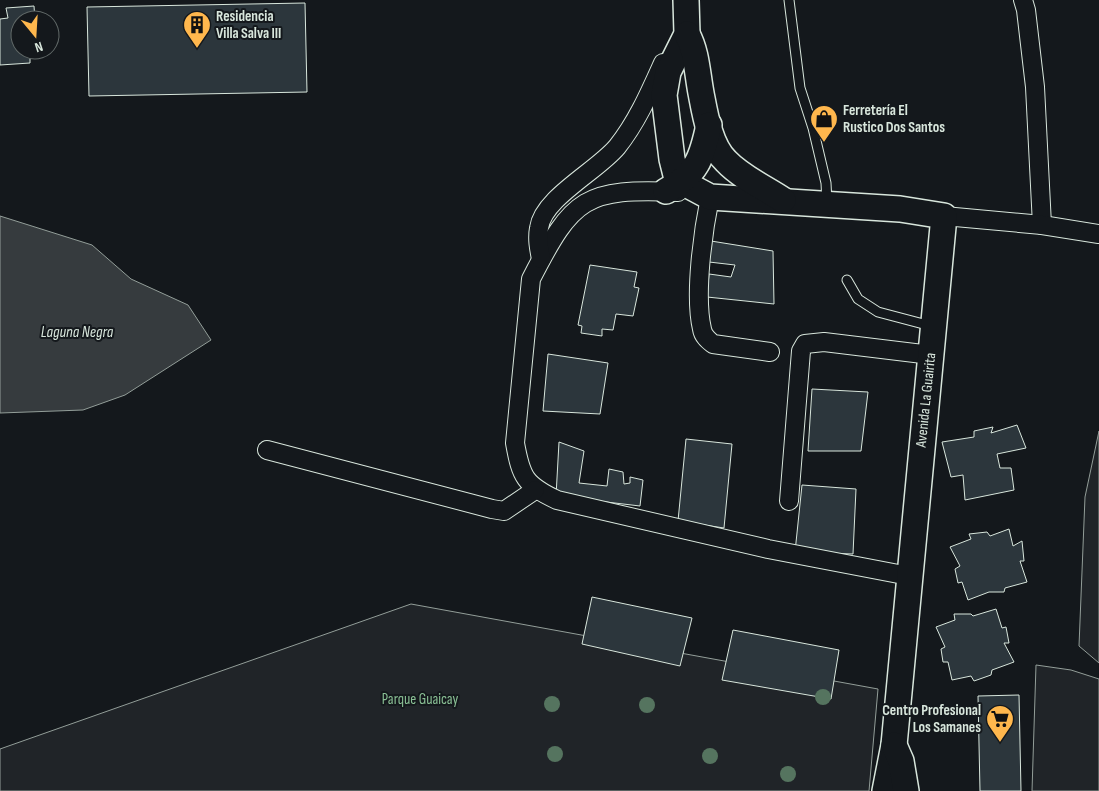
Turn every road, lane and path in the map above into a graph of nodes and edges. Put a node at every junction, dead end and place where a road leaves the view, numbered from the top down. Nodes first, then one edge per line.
1 (686, 0) edge
2 (789, 0) edge
3 (1023, 0) edge
4 (686, 34) junction
5 (709, 125) junction
6 (674, 187) junction
7 (707, 196) junction
8 (783, 200) junction
9 (827, 204) junction
10 (944, 216) junction
11 (1042, 225) junction
12 (1099, 234) edge
13 (541, 259) junction
14 (847, 280) dead end
15 (934, 326) junction
16 (770, 352) dead end
17 (931, 355) junction
18 (267, 450) dead end
19 (535, 490) junction
20 (789, 501) dead end
21 (909, 576) junction
22 (894, 745) junction
23 (885, 791) edge
24 (906, 791) edge

1 - 4 street
2 - 9 lane
3 - 11 street
4 - 5 street
4 - 6 street
4 - 13 street
5 - 6 street
5 - 8 street
6 - 7 street
6 - 13 street
7 - 8 street
7 - 16 street
8 - 9 street
9 - 10 street
10 - 11 street
10 - 15 street, Avenida La Guairita
11 - 12 street
13 - 19 street
14 - 15 lane
15 - 17 street, Avenida La Guairita
17 - 20 street
17 - 21 street, Avenida La Guairita
18 - 19 street
19 - 21 street
21 - 22 street, Avenida La Guairita
22 - 23 street, Avenida La Guairita
22 - 24 street, Avenida La Guairita

